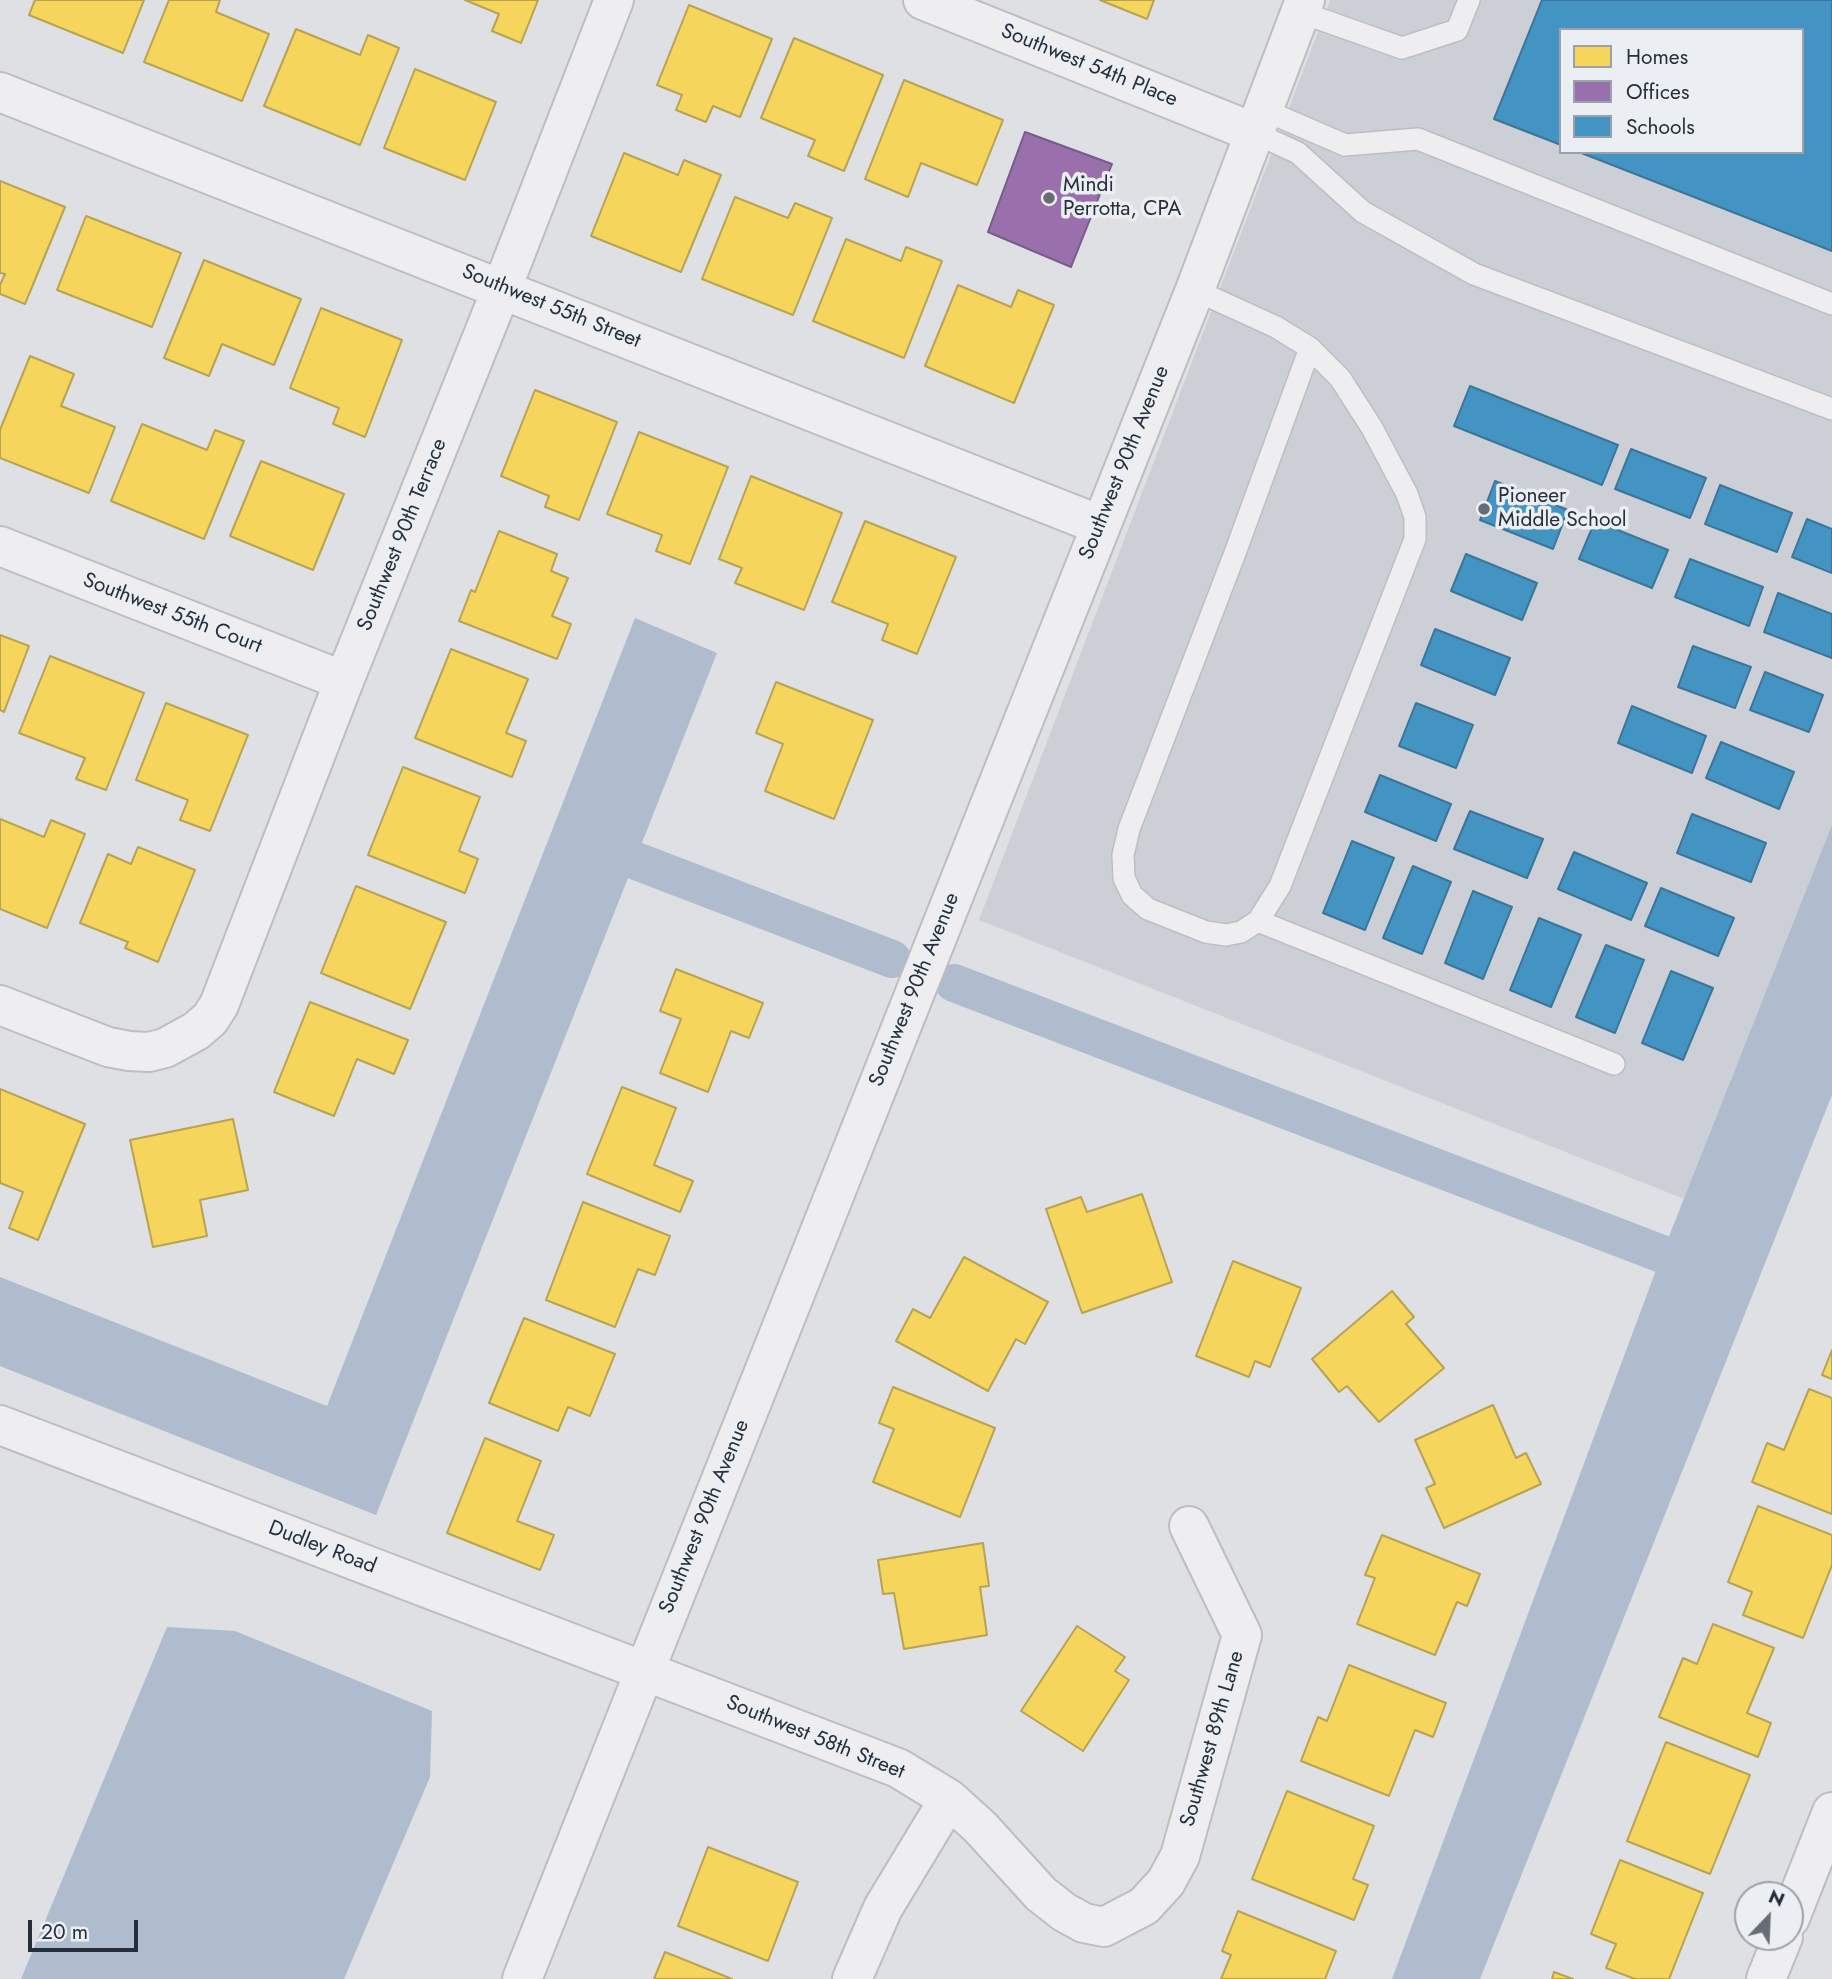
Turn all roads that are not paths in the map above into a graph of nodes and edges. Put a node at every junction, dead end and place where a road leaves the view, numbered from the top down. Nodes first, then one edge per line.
1 (614, 0) edge
2 (923, 0) edge
3 (1469, 0) edge
4 (1303, 6) edge
5 (0, 92) edge
6 (1259, 121) junction
7 (502, 288) junction
8 (1195, 290) junction
9 (1832, 304) edge
10 (1310, 348) junction
11 (1832, 410) edge
12 (1100, 524) junction
13 (0, 547) edge
14 (344, 681) junction
15 (1258, 921) junction
16 (0, 1005) edge
17 (1614, 1064) dead end
18 (0, 1425) edge
19 (1189, 1526) dead end
20 (644, 1670) junction
21 (949, 1799) junction
22 (1832, 1812) edge
23 (1804, 1883) edge
24 (1104, 1927) joint
25 (1777, 1951) edge
26 (522, 1979) edge
27 (852, 1979) edge
28 (1766, 1979) edge

1 - 7 street, Southwest 90th Terrace
2 - 6 street, Southwest 54th Place
3 - 4 lane
4 - 6 street, Southwest 90th Avenue
5 - 7 street, Southwest 55th Street
6 - 8 street, Southwest 90th Avenue
6 - 9 lane
6 - 11 lane
7 - 12 street, Southwest 55th Street
7 - 14 street, Southwest 90th Terrace
8 - 10 lane
8 - 12 street, Southwest 90th Avenue
10 - 15 lane
10 - 15 lane
12 - 20 street, Southwest 90th Avenue
13 - 14 street, Southwest 55th Court
14 - 16 street, Southwest 90th Terrace
15 - 17 lane
18 - 20 street, Dudley Road
19 - 24 street, Southwest 89th Lane
20 - 21 street, Southwest 58th Street
20 - 26 street, Southwest 90th Avenue
21 - 24 street, Southwest 58th Street
21 - 27 street
22 - 23 street
25 - 28 street

